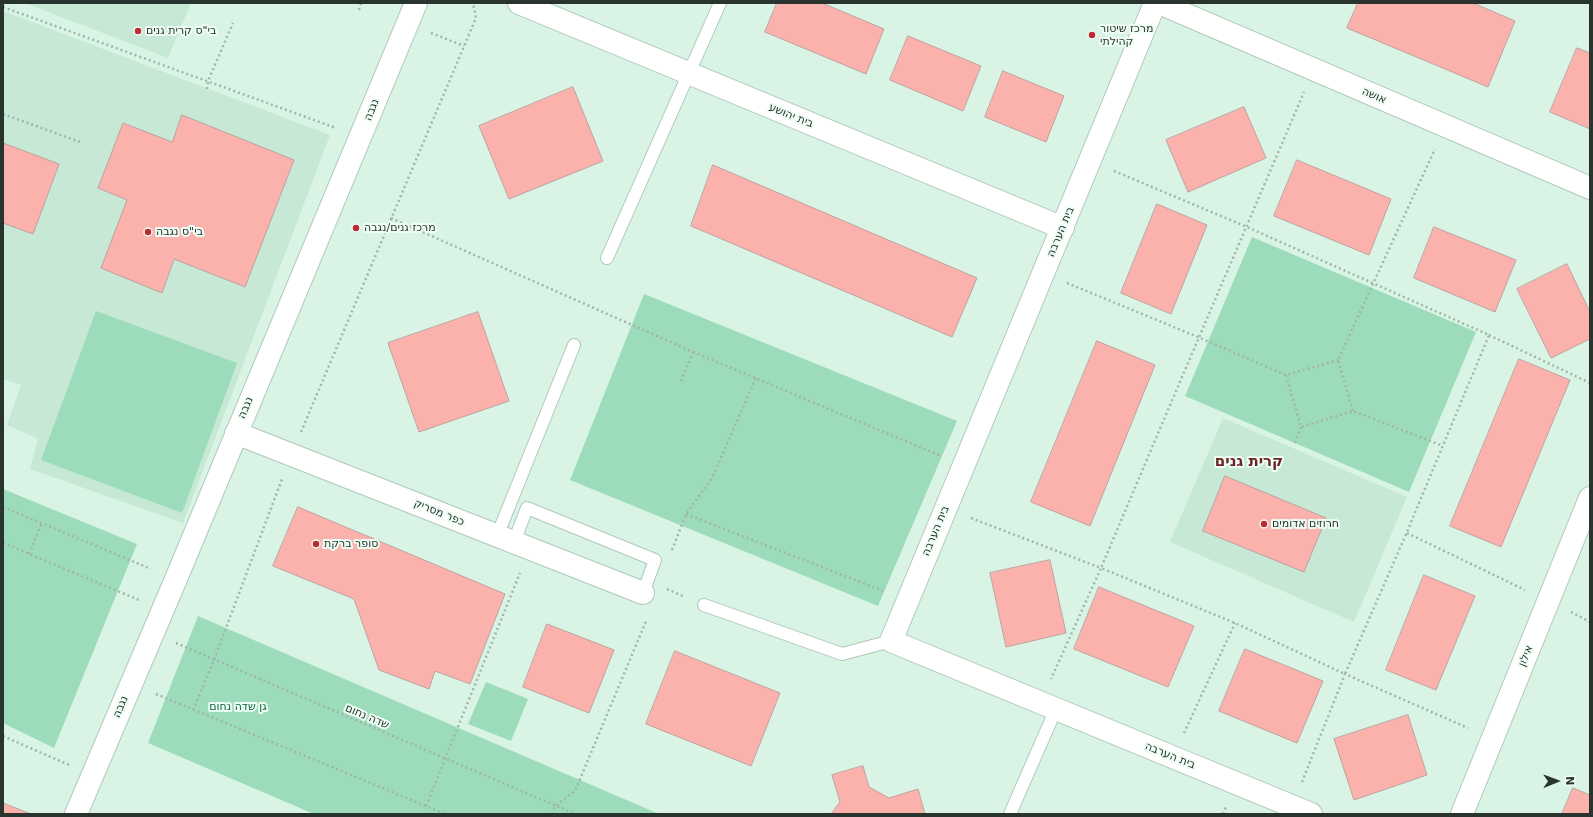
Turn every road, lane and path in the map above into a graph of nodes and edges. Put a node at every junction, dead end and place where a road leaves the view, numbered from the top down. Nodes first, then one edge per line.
1 (361, 3) edge
2 (416, 3) edge
3 (473, 3) edge
4 (519, 3) edge
5 (720, 3) edge
6 (1155, 3) edge
7 (1159, 3) edge
8 (3, 7) edge
9 (359, 10) dead end
10 (233, 23) dead end
11 (1314, 70) junction
12 (689, 74) junction
13 (208, 81) junction
14 (207, 89) dead end
15 (3, 114) edge
16 (1446, 126) junction
17 (361, 136) junction
18 (83, 143) dead end
19 (1090, 161) junction
20 (1590, 188) edge
21 (391, 218) junction
22 (1247, 227) junction
23 (1062, 228) junction
24 (607, 258) dead end
25 (1043, 274) junction
26 (1372, 284) junction
27 (1489, 335) junction
28 (1198, 337) junction
29 (574, 345) dead end
30 (693, 352) junction
31 (1338, 360) junction
32 (1286, 375) junction
33 (756, 378) junction
34 (681, 381) dead end
35 (1590, 383) edge
36 (1353, 411) junction
37 (1301, 427) junction
38 (236, 433) junction
39 (1295, 443) dead end
40 (1443, 446) junction
41 (291, 454) junction
42 (964, 465) junction
43 (1590, 498) edge
44 (3, 507) edge
45 (946, 508) junction
46 (686, 514) junction
47 (42, 523) junction
48 (1407, 532) junction
49 (514, 542) junction
50 (3, 543) edge
51 (29, 554) junction
52 (670, 557) dead end
53 (1101, 568) junction
54 (176, 579) junction
55 (665, 588) dead end
56 (643, 593) joint
57 (907, 601) junction
58 (1548, 601) junction
59 (704, 605) joint
60 (163, 610) junction
61 (647, 618) dead end
62 (1590, 622) edge
63 (1235, 623) junction
64 (152, 635) junction
65 (891, 641) junction
66 (176, 643) junction
67 (173, 650) dead end
68 (214, 660) junction
69 (1344, 674) junction
70 (154, 694) dead end
71 (1048, 706) junction
72 (193, 710) junction
73 (3, 736) edge
74 (1493, 738) junction
75 (1172, 757) junction
76 (445, 759) junction
77 (92, 775) junction
78 (426, 806) junction
79 (555, 806) junction
80 (1302, 810) edge
81 (76, 814) edge
82 (445, 814) edge
83 (552, 814) edge
84 (574, 814) edge
85 (1010, 814) edge
86 (1462, 814) edge

1 - 9 path
2 - 17 street, נגבה
3 - 21 path
4 - 12 street, בית יהושע
5 - 12 lane
6 - 19 street, בית הערבה
7 - 11 street, אושה
8 - 13 path
10 - 13 path
11 - 16 street, אושה
11 - 22 path
12 - 23 street, בית יהושע
12 - 24 lane
13 - 14 path
13 - 17 path
15 - 18 path
16 - 20 street, אושה
16 - 26 path
17 - 38 street, נגבה
19 - 22 path
19 - 23 street, בית הערבה
21 - 30 path
21 - 41 path
22 - 26 path
22 - 28 path
23 - 25 street, בית הערבה
25 - 28 path
25 - 42 street, בית הערבה
26 - 27 path
26 - 31 path
27 - 35 path
27 - 40 path
28 - 32 path
28 - 53 path
29 - 49 lane
30 - 33 path
30 - 34 path
31 - 32 path
31 - 36 path
32 - 37 path
33 - 42 path
33 - 46 path
36 - 37 path
36 - 40 path
37 - 39 path
38 - 41 street, כפר מסריק
38 - 54 street, נגבה
40 - 48 path
41 - 49 street, כפר מסריק
41 - 68 path
42 - 45 street, בית הערבה
43 - 58 street, אילון
44 - 47 path
45 - 53 path
45 - 57 street, בית הערבה
46 - 52 path
46 - 57 path
47 - 51 path
47 - 54 path
48 - 58 path
48 - 69 path
49 - 56 street, כפר מסריק
49 - 56 lane
49 - 76 path
50 - 51 path
51 - 60 path
53 - 63 path
53 - 71 path
54 - 60 street, נגבה
55 - 59 path
57 - 65 street, בית הערבה
58 - 62 path
58 - 74 street, אילון
59 - 65 lane
60 - 64 street, נגבה
61 - 79 path
63 - 69 path
63 - 75 path
64 - 66 path, שדה נחום
64 - 77 street, נגבה
65 - 71 street, בית הערבה
66 - 67 path
66 - 68 path, שדה נחום
68 - 72 path
68 - 76 path, שדה נחום
69 - 74 path
69 - 80 path
70 - 72 path
71 - 75 street, בית הערבה
71 - 85 lane
72 - 78 path
73 - 77 path
74 - 86 street, אילון
75 - 80 street, בית הערבה
76 - 78 path
76 - 79 path, שדה נחום
77 - 81 street, נגבה
78 - 82 path
79 - 83 path
79 - 84 path, שדה נחום

